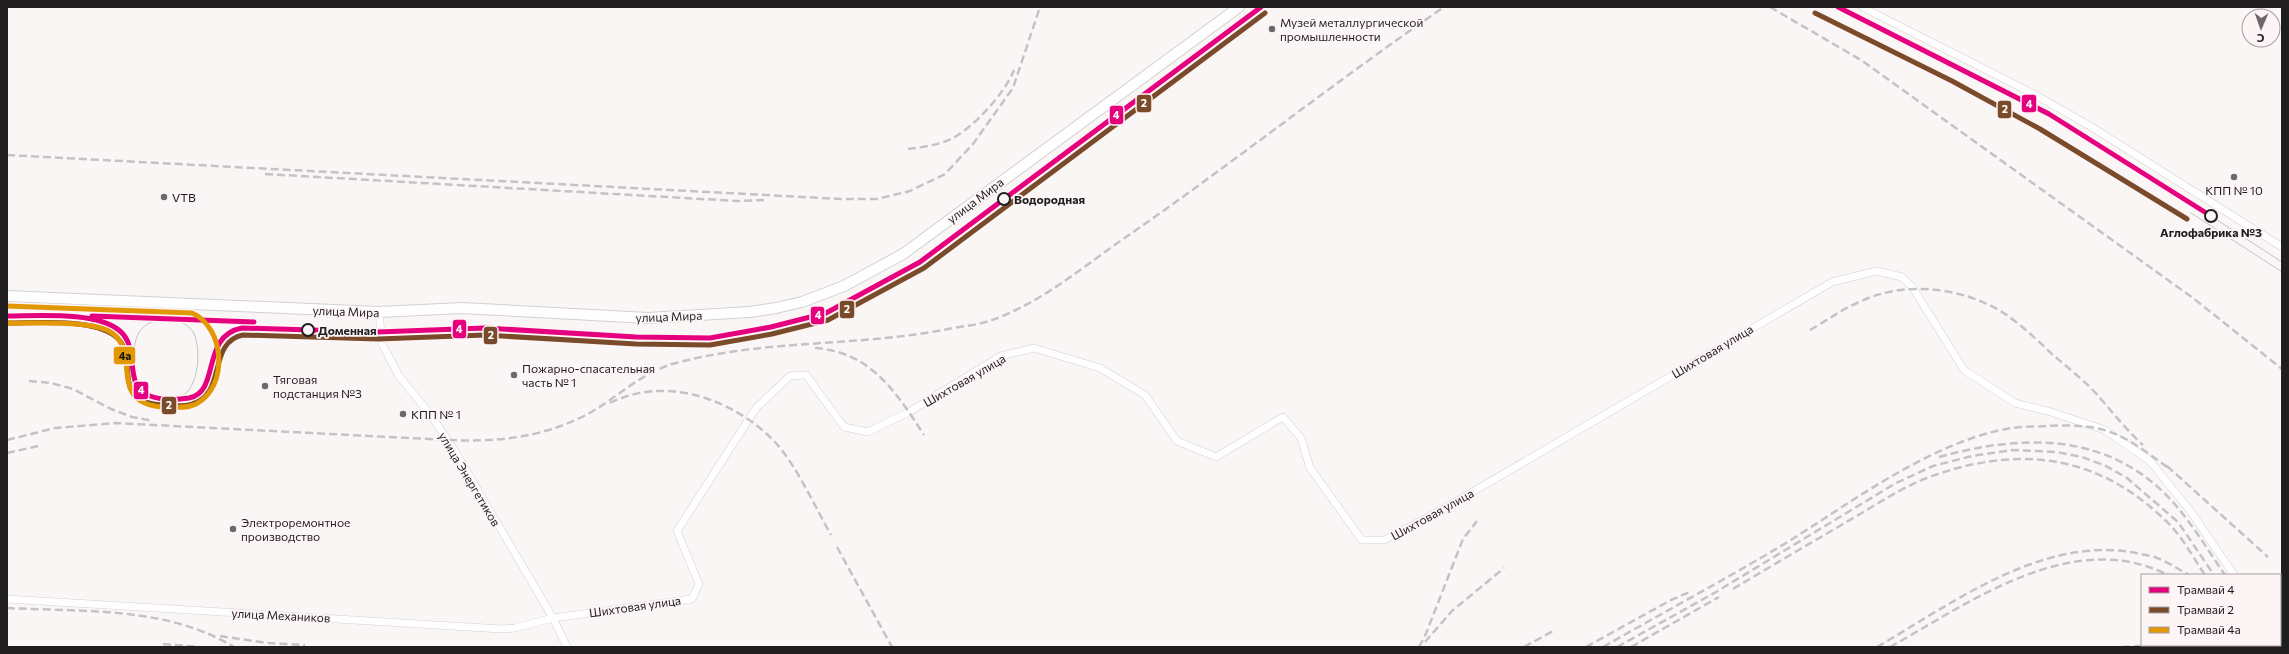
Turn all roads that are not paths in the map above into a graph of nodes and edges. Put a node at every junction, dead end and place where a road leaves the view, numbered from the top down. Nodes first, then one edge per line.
1 (1239, 7) edge
2 (1862, 7) edge
3 (2282, 247) edge
4 (7, 296) edge
5 (379, 312) junction
6 (2233, 574) edge
7 (7, 599) edge
8 (553, 618) junction
9 (568, 647) edge

1 - 5 main road, улица Мира
2 - 3 street
4 - 5 main road, улица Мира
5 - 8 street, улица Энергетиков
6 - 8 street, Шихтовая улица
7 - 8 street, улица Механиков
8 - 9 street, улица Энергетиков

